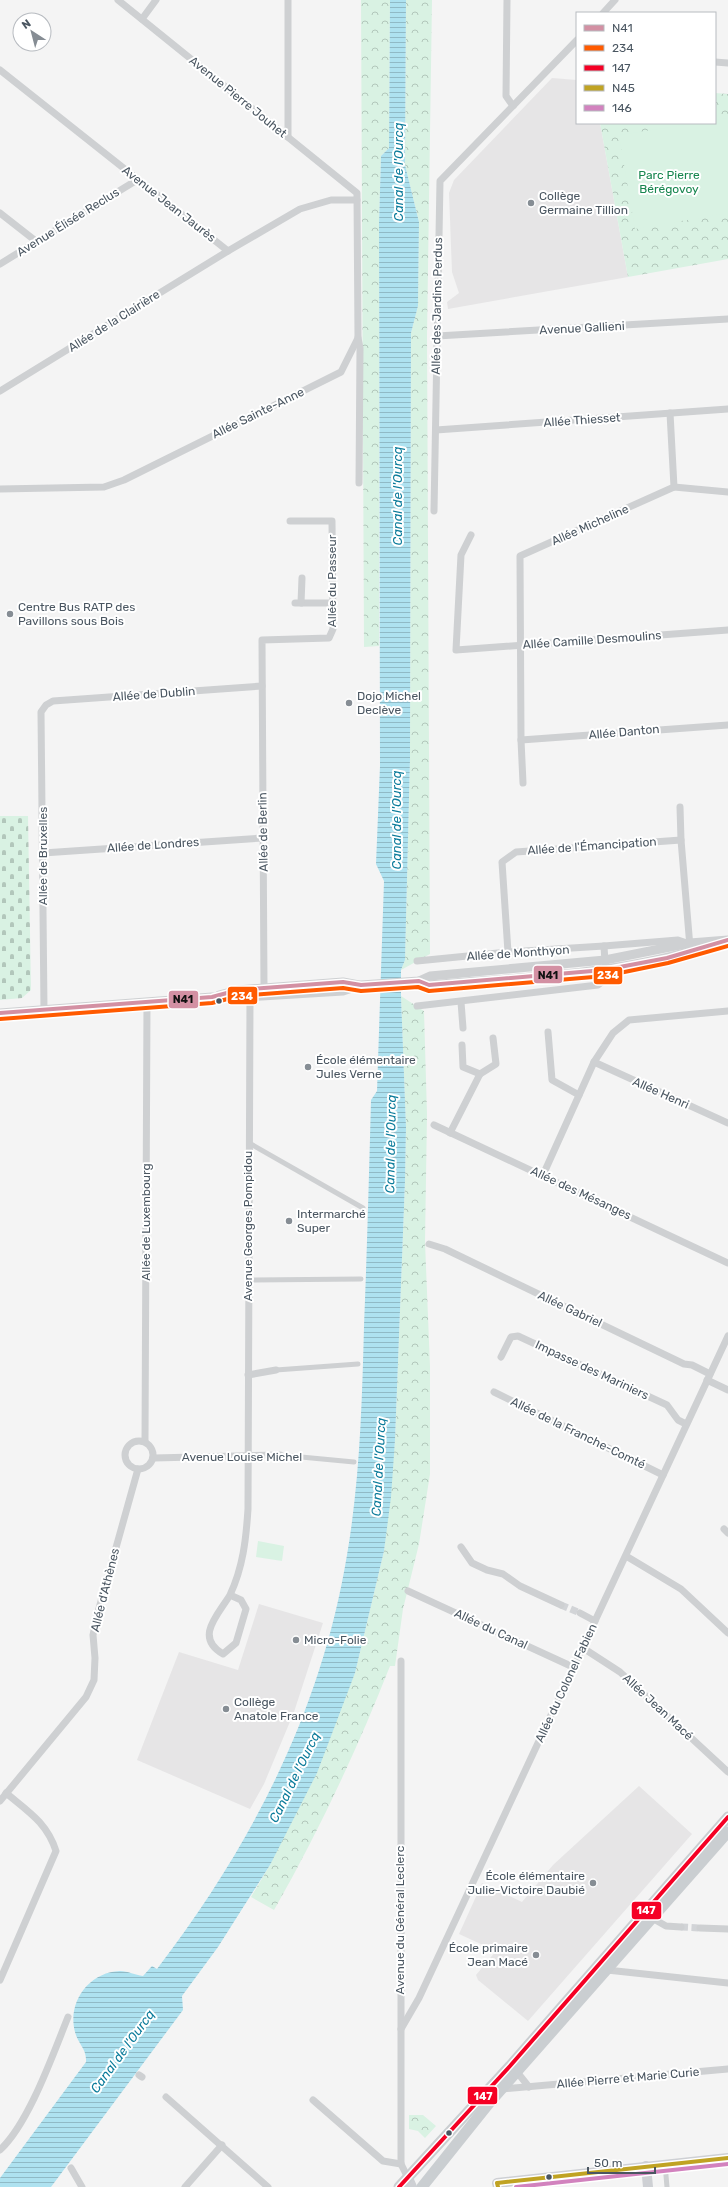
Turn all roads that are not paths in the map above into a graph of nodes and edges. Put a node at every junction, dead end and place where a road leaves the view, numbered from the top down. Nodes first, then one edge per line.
1 (118, 0) edge
2 (156, 0) edge
3 (288, 0) edge
4 (507, 0) edge
5 (615, 0) edge
6 (604, 12) edge
7 (142, 19) junction
8 (575, 45) edge
9 (716, 62) edge
10 (728, 63) edge
11 (0, 70) edge
12 (513, 106) junction
13 (288, 137) junction
14 (137, 180) junction
15 (357, 197) junction
16 (0, 213) edge
17 (37, 242) junction
18 (228, 251) junction
19 (0, 264) edge
20 (728, 320) edge
21 (437, 336) junction
22 (358, 338) junction
23 (0, 391) edge
24 (728, 409) edge
25 (670, 414) junction
26 (436, 430) junction
27 (358, 483) dead end
28 (674, 487) junction
29 (0, 489) edge
30 (728, 492) edge
31 (434, 511) dead end
32 (290, 521) dead end
33 (470, 535) dead end
34 (302, 578) dead end
35 (333, 603) junction
36 (728, 630) edge
37 (262, 640) joint
38 (520, 645) junction
39 (262, 686) junction
40 (46, 705) joint
41 (728, 725) edge
42 (521, 740) junction
43 (523, 783) dead end
44 (680, 807) dead end
45 (263, 838) junction
46 (681, 840) junction
47 (43, 853) junction
48 (604, 946) junction
49 (690, 948) junction
50 (508, 952) junction
51 (417, 961) dead end
52 (605, 965) junction
53 (364, 985) junction
54 (264, 988) junction
55 (212, 997) junction
56 (250, 997) junction
57 (232, 998) junction
58 (147, 1002) junction
59 (461, 1002) junction
60 (417, 1006) dead end
61 (44, 1009) junction
62 (728, 1011) edge
63 (0, 1013) edge
64 (463, 1028) dead end
65 (548, 1032) dead end
66 (492, 1038) dead end
67 (462, 1045) dead end
68 (594, 1062) junction
69 (480, 1074) junction
70 (579, 1095) junction
71 (728, 1123) edge
72 (434, 1125) dead end
73 (450, 1132) junction
74 (249, 1143) junction
75 (543, 1175) junction
76 (363, 1208) dead end
77 (429, 1244) dead end
78 (728, 1263) edge
79 (361, 1279) dead end
80 (248, 1280) junction
81 (728, 1336) edge
82 (501, 1357) dead end
83 (358, 1364) dead end
84 (276, 1370) joint
85 (248, 1375) junction
86 (708, 1377) junction
87 (728, 1390) edge
88 (494, 1392) dead end
89 (686, 1424) junction
90 (146, 1442) junction
91 (280, 1455) joint
92 (247, 1456) junction
93 (154, 1458) junction
94 (354, 1462) dead end
95 (138, 1470) junction
96 (663, 1474) junction
97 (461, 1547) dead end
98 (626, 1556) junction
99 (408, 1591) dead end
100 (230, 1595) junction
101 (561, 1605) tunnel mouth
102 (580, 1613) tunnel mouth
103 (595, 1620) junction
104 (728, 1633) edge
105 (583, 1648) junction
106 (401, 1662) dead end
107 (574, 1667) junction
108 (728, 1772) edge
109 (6, 1793) junction
110 (0, 1801) edge
111 (728, 1817) edge
112 (728, 1832) edge
113 (652, 1918) junction
114 (681, 1927) tunnel mouth
115 (700, 1928) tunnel mouth
116 (728, 1930) edge
117 (607, 1970) junction
118 (0, 1980) edge
119 (728, 1983) edge
120 (68, 2016) dead end
121 (401, 2029) junction
122 (728, 2069) edge
123 (517, 2072) junction
124 (529, 2087) junction
125 (502, 2089) junction
126 (166, 2097) dead end
127 (313, 2100) dead end
128 (222, 2145) junction
129 (0, 2150) edge
130 (728, 2158) edge
131 (401, 2164) junction
132 (664, 2164) junction
133 (646, 2166) junction
134 (71, 2168) dead end
135 (410, 2182) edge
136 (498, 2185) edge
137 (82, 2187) edge
138 (185, 2187) edge
139 (268, 2187) edge
140 (399, 2187) edge
141 (422, 2187) edge
142 (648, 2187) edge
143 (667, 2187) edge

1 - 7 street, Avenue Pierre Jouhet
2 - 7 street
3 - 13 street
4 - 12 street
5 - 6 street
7 - 13 street, Avenue Pierre Jouhet
8 - 12 street
9 - 10 street
11 - 14 street, Avenue Jean Jaurès
12 - 21 street, Allée des Jardins Perdus
13 - 15 street, Avenue Pierre Jouhet
14 - 17 street, Avenue Élisée Reclus
14 - 18 street, Avenue Jean Jaurès
15 - 18 street
15 - 22 street, Allée Sainte-Anne
16 - 17 street
17 - 19 street, Avenue Élisée Reclus
18 - 23 street, Allée de la Clairière
20 - 21 street, Avenue Gallieni
21 - 26 street, Allée des Jardins Perdus
22 - 27 street
22 - 29 street, Allée Sainte-Anne
24 - 25 street, Allée Thiesset
25 - 26 street, Allée Thiesset
25 - 28 street
26 - 31 street, Allée des Jardins Perdus
28 - 30 street
28 - 38 street, Allée Micheline
32 - 35 street, Allée du Passeur
33 - 38 street, Allée Camille Desmoulins
34 - 35 street
35 - 37 street, Allée du Passeur
36 - 38 street, Allée Camille Desmoulins
37 - 39 street, Allée de Berlin
38 - 42 street
39 - 40 street, Allée de Dublin
39 - 45 street, Allée de Berlin
40 - 47 street, Allée de Bruxelles
41 - 42 street, Allée Danton
42 - 43 street
44 - 46 street
45 - 47 street, Allée de Londres
45 - 54 street, Allée de Berlin
46 - 49 street
46 - 50 street, Allée de l'Émancipation
47 - 61 street, Allée de Bruxelles
48 - 49 street, Allée de Monthyon
48 - 50 street, Allée de Monthyon
48 - 52 street
49 - 52 street, Allée de Monthyon
50 - 51 street, Allée de Monthyon
52 - 53 street, Allée de Monthyon
52 - 59 street
53 - 54 street
53 - 56 street
54 - 55 street
54 - 57 street
55 - 57 street
55 - 58 street
56 - 57 street
56 - 74 street, Avenue Georges Pompidou
58 - 61 street
58 - 90 street, Allée de Luxembourg
59 - 60 street
59 - 64 street
61 - 63 street
62 - 68 street
65 - 70 street
66 - 69 street
67 - 69 street
68 - 70 street
68 - 71 street, Allée Henri
69 - 73 street
70 - 75 street
72 - 73 street, Allée des Mésanges
73 - 75 street, Allée des Mésanges
74 - 76 street
74 - 80 street, Avenue Georges Pompidou
75 - 78 street, Allée des Mésanges
77 - 86 street, Allée Gabriel
79 - 80 street
80 - 85 street, Avenue Georges Pompidou
81 - 86 street, Allée du Colonel Fabien
82 - 89 street, Impasse des Mariniers
83 - 84 street
84 - 85 street
85 - 92 street, Avenue Georges Pompidou
86 - 87 street, Allée Gabriel
86 - 89 street, Allée du Colonel Fabien
88 - 96 street, Allée de la Franche-Comté
89 - 96 street, Allée du Colonel Fabien
90 - 93 street
90 - 95 street
91 - 92 street, Avenue Louise Michel
91 - 94 street, Avenue Louise Michel
92 - 93 street, Avenue Louise Michel
92 - 100 street, Avenue Georges Pompidou
93 - 95 street
95 - 109 street, Allée d'Athènes
96 - 98 street, Allée du Colonel Fabien
97 - 101 street
98 - 103 street, Allée du Colonel Fabien
98 - 104 street
99 - 107 street, Allée du Canal
100 - 100 street, Avenue Georges Pompidou
102 - 103 street
103 - 105 street, Allée du Colonel Fabien
105 - 107 street, Allée du Colonel Fabien
105 - 108 street, Allée Jean Macé
106 - 121 street, Avenue du Général Leclerc
107 - 121 street, Allée du Colonel Fabien
109 - 110 street, Allée d'Athènes
109 - 118 street
111 - 135 main road
112 - 113 main road
113 - 114 street
113 - 117 main road
115 - 116 street
117 - 119 street
117 - 123 main road
120 - 129 street
121 - 131 street, Avenue du Général Leclerc
122 - 124 street, Allée Pierre et Marie Curie
123 - 124 street
123 - 125 main road
124 - 125 street, Allée Pierre et Marie Curie
125 - 141 main road
126 - 128 street
127 - 131 street
128 - 138 street
128 - 139 street
130 - 132 main road
131 - 135 street, Avenue du Général Leclerc
132 - 133 main road
132 - 143 street
133 - 136 main road
133 - 142 main road
134 - 137 street
135 - 140 main road

